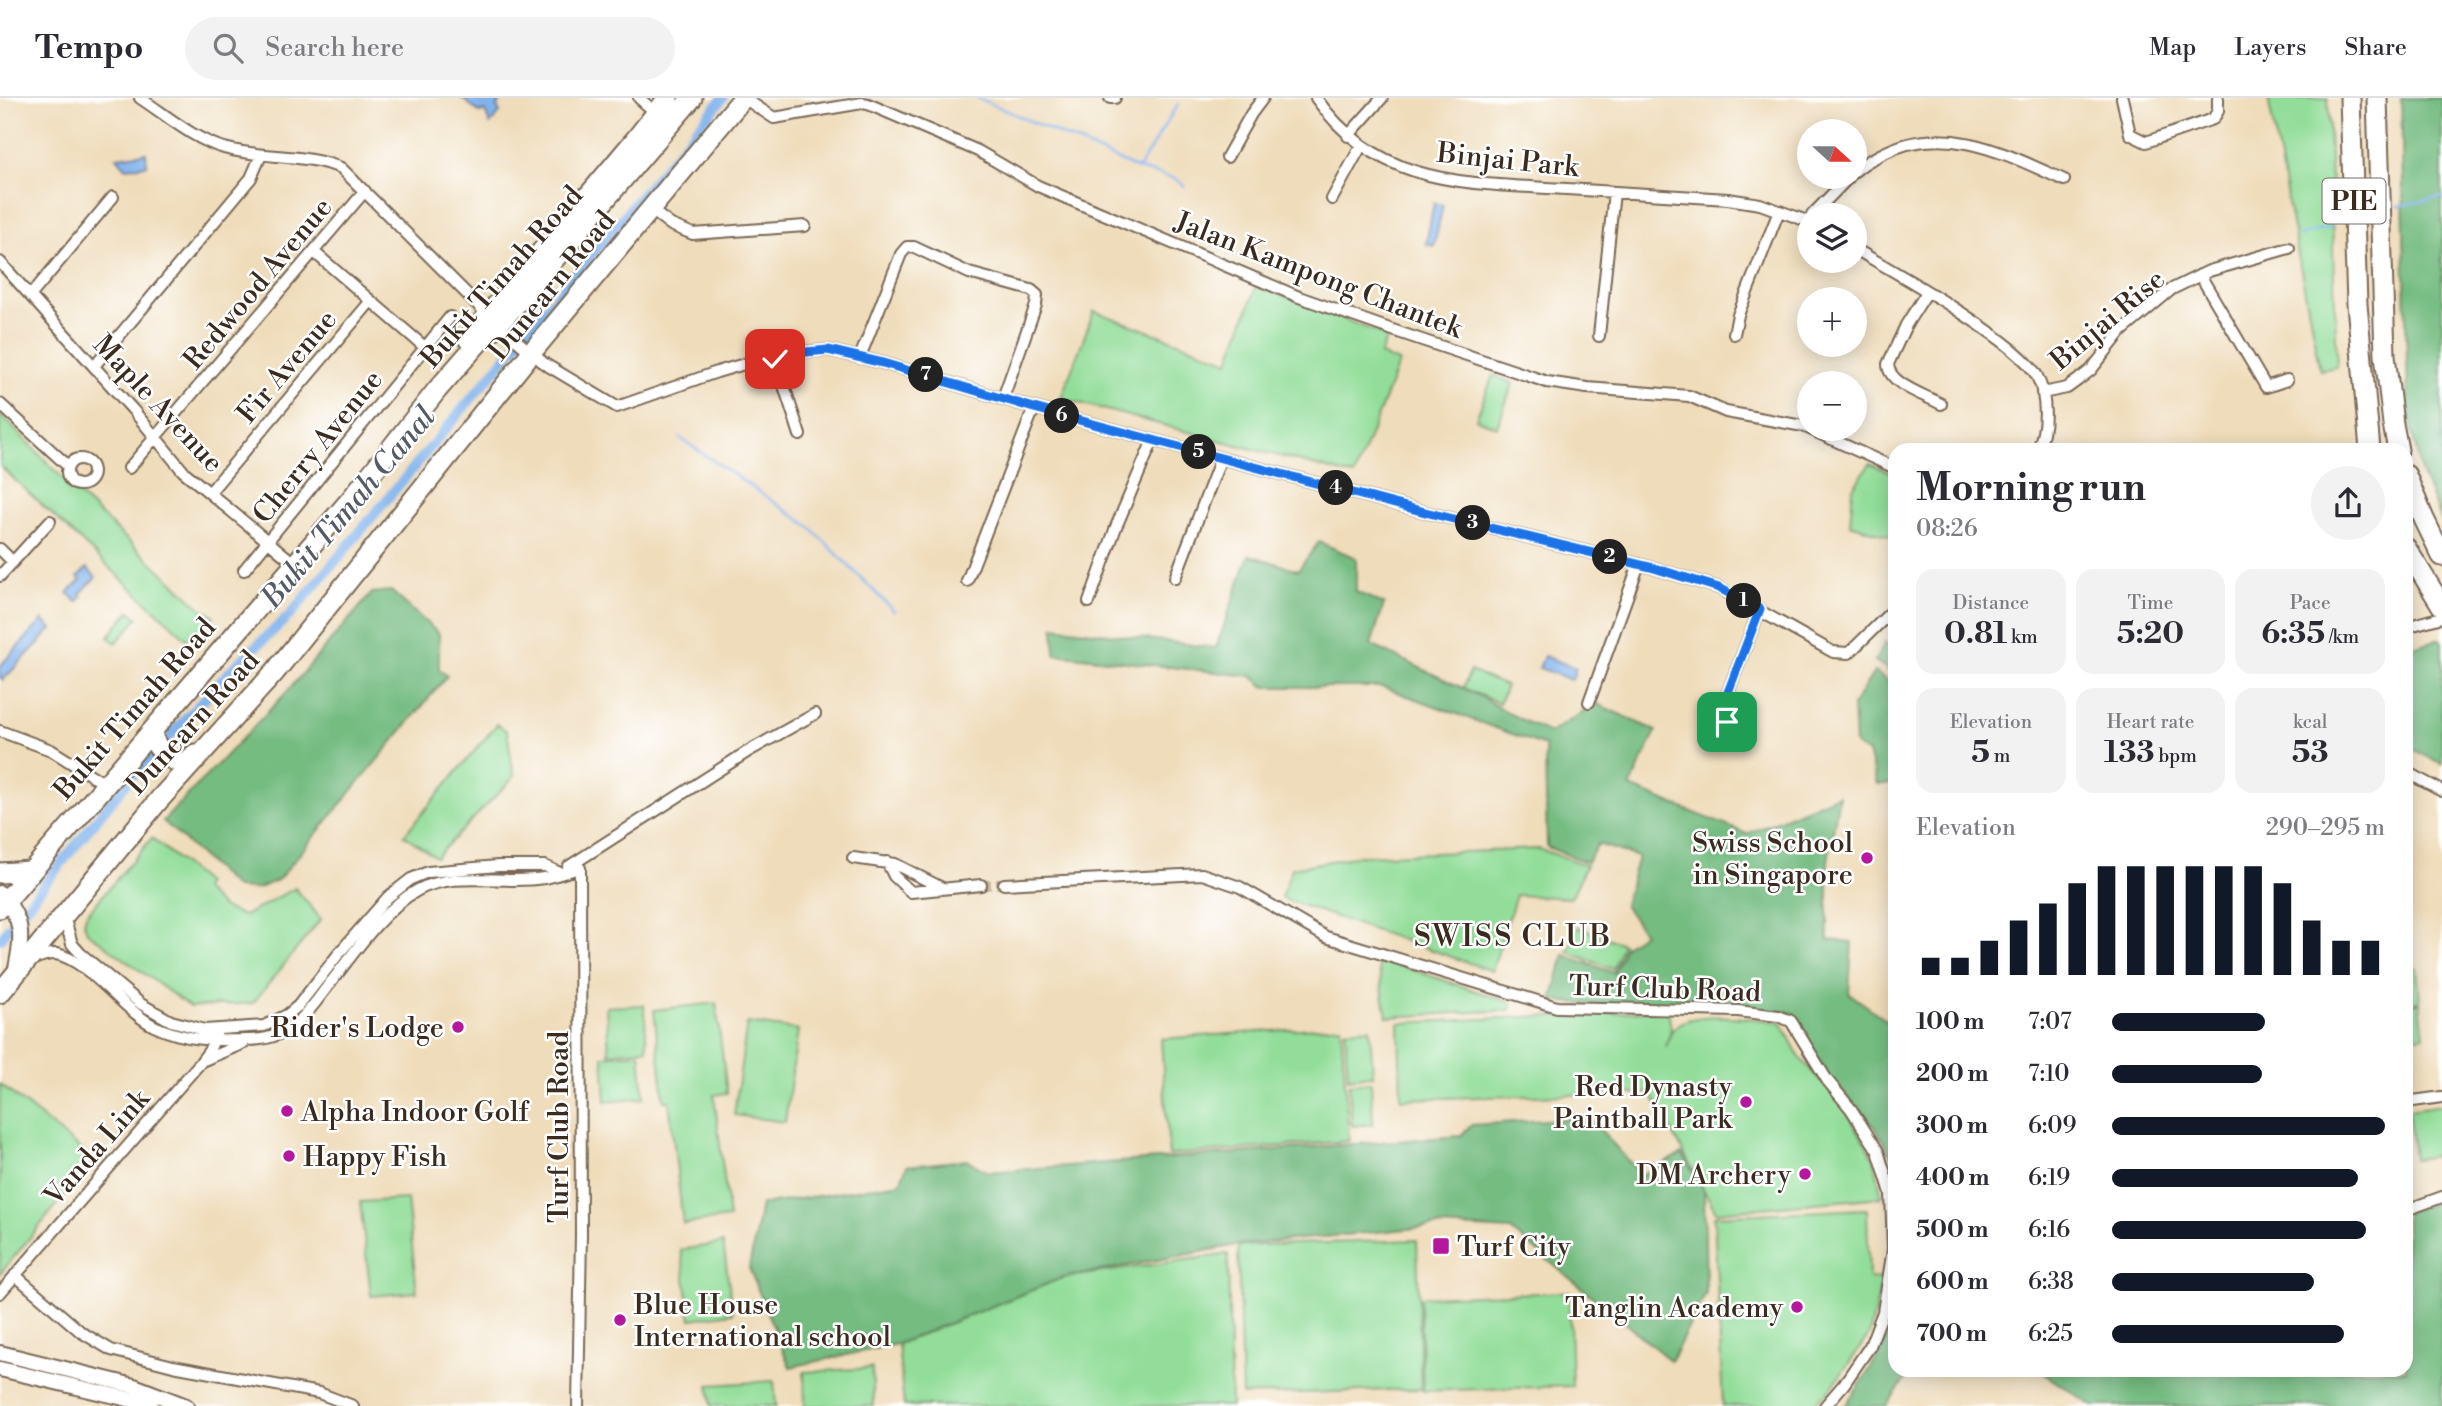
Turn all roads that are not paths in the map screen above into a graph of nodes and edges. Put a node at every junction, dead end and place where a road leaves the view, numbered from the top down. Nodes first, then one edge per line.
1 (140, 98) edge
2 (639, 98) edge
3 (692, 98) edge
4 (743, 98) edge
5 (1264, 98) edge
6 (1316, 98) edge
7 (1382, 98) edge
8 (2122, 98) edge
9 (2218, 98) edge
10 (2339, 98) edge
11 (2350, 98) edge
12 (2377, 98) edge
13 (2390, 98) edge
14 (158, 103) edge
15 (662, 105) edge
16 (1348, 136) junction
17 (1361, 146) junction
18 (261, 155) junction
19 (1227, 157) dead end
20 (1867, 162) edge
21 (2064, 180) dead end
22 (1838, 189) edge
23 (365, 191) junction
24 (1614, 192) junction
25 (113, 197) dead end
26 (1332, 199) dead end
27 (1825, 203) edge
28 (650, 209) junction
29 (1779, 211) junction
30 (1797, 216) edge
31 (805, 226) dead end
32 (2289, 248) dead end
33 (314, 252) junction
34 (1867, 256) edge
35 (0, 262) edge
36 (2200, 275) junction
37 (1927, 292) junction
38 (31, 295) junction
39 (2385, 299) junction
40 (370, 302) junction
41 (2357, 304) junction
42 (450, 317) dead end
43 (498, 324) junction
44 (1734, 334) dead end
45 (1598, 337) dead end
46 (427, 349) junction
47 (528, 350) junction
48 (774, 355) junction
49 (860, 357) junction
50 (94, 366) junction
51 (2287, 380) dead end
52 (2042, 393) junction
53 (1003, 398) junction
54 (0, 404) edge
55 (1941, 404) dead end
56 (1034, 408) junction
57 (800, 435) dead end
58 (155, 438) junction
59 (1153, 440) junction
60 (2040, 443) edge
61 (2369, 443) edge
62 (2397, 443) edge
63 (1221, 458) junction
64 (1888, 465) edge
65 (68, 466) dead end
66 (129, 468) dead end
67 (210, 492) junction
68 (2413, 492) edge
69 (50, 521) dead end
70 (268, 542) junction
71 (0, 549) edge
72 (2442, 556) edge
73 (2413, 560) edge
74 (13, 562) junction
75 (1639, 564) junction
76 (295, 565) junction
77 (244, 570) dead end
78 (0, 576) edge
79 (1175, 578) dead end
80 (967, 581) dead end
81 (2438, 601) edge
82 (1089, 602) dead end
83 (1760, 609) junction
84 (1888, 615) edge
85 (2442, 617) edge
86 (2413, 625) edge
87 (274, 673) junction
88 (1589, 702) dead end
89 (1720, 713) dead end
90 (815, 714) dead end
91 (0, 731) edge
92 (158, 749) junction
93 (2413, 776) edge
94 (105, 785) junction
95 (2442, 790) edge
96 (159, 800) junction
97 (853, 858) dead end
98 (887, 862) junction
99 (511, 866) junction
100 (30, 872) junction
101 (911, 872) junction
102 (0, 873) edge
103 (560, 873) junction
104 (511, 879) junction
105 (1004, 884) tunnel mouth
106 (981, 885) tunnel mouth
107 (945, 889) junction
108 (918, 890) junction
109 (5, 903) edge
110 (64, 916) junction
111 (20, 969) junction
112 (0, 993) edge
113 (216, 1035) junction
114 (250, 1040) junction
115 (200, 1063) junction
116 (2442, 1097) edge
117 (2413, 1101) edge
118 (1888, 1184) edge
119 (2442, 1197) edge
120 (2413, 1207) edge
121 (15, 1275) junction
122 (1888, 1284) edge
123 (0, 1293) edge
124 (1, 1353) edge
125 (0, 1369) edge
126 (151, 1406) edge
127 (186, 1406) edge
128 (353, 1406) edge
129 (578, 1406) edge
130 (1825, 1406) edge

1 - 14 street
2 - 15 street
3 - 43 highway, Bukit Timah Road
4 - 28 highway, Dunearn Road
4 - 64 street, Jalan Kampong Chantek
5 - 19 street
6 - 16 street, Binjai Park
7 - 16 street
8 - 9 street
10 - 41 highway
11 - 41 highway, PIE
12 - 39 highway, PIE
13 - 39 highway
14 - 18 street
15 - 43 highway
16 - 17 street, Binjai Park
17 - 24 street, Binjai Park
17 - 26 street
18 - 23 street
18 - 50 street
20 - 21 street
22 - 27 street
23 - 33 street, Redwood Avenue
23 - 43 street
24 - 29 street, Binjai Park
24 - 45 street, Binjai Park
25 - 38 street
28 - 31 street
28 - 47 highway, Dunearn Road
29 - 30 street, Binjai Park
29 - 44 street
32 - 36 street, Binjai Rise
33 - 40 street
33 - 58 street, Redwood Avenue
34 - 37 street
35 - 38 street, Maple Avenue
36 - 51 street, Binjai Rise
36 - 52 street, Binjai Rise
37 - 52 street
37 - 55 street
38 - 50 street, Maple Avenue
39 - 62 highway, PIE
40 - 46 street
40 - 67 street, Fir Avenue
41 - 61 highway, PIE
42 - 46 street, Cherry Avenue
43 - 47 street
43 - 76 highway, Bukit Timah Road
46 - 70 street, Cherry Avenue
47 - 48 street
47 - 87 highway, Dunearn Road
48 - 49 street
48 - 57 street
49 - 53 street
49 - 53 street
50 - 58 street, Maple Avenue
52 - 60 street
53 - 56 street
54 - 65 street
56 - 59 street
56 - 80 street
58 - 66 street, Redwood Avenue
58 - 67 street, Maple Avenue
59 - 63 street
59 - 82 street
63 - 75 street
63 - 79 street
67 - 70 street, Maple Avenue
68 - 72 highway
69 - 74 street
70 - 76 street, Maple Avenue
70 - 77 street, Cherry Avenue
71 - 74 street
73 - 81 highway
74 - 78 street
75 - 83 street
75 - 88 street
76 - 92 highway, Bukit Timah Road
83 - 84 street
83 - 89 street
85 - 86 street
87 - 92 highway
87 - 96 highway, Dunearn Road
90 - 103 street, Turf Club Road
91 - 94 street
92 - 94 highway, Bukit Timah Road
92 - 96 highway
93 - 95 street
94 - 100 highway, Bukit Timah Road
96 - 110 highway, Dunearn Road
97 - 98 street
98 - 101 street
98 - 108 street
99 - 103 street, Turf Club Road
99 - 104 street
99 - 113 street, Turf Club Road
100 - 102 highway
100 - 109 highway, Bukit Timah Road
101 - 107 street
101 - 108 street
103 - 104 street, Turf Club Road
103 - 129 street, Turf Club Road
104 - 114 street, Turf Club Road
105 - 118 street, Turf Club Road
106 - 107 street
107 - 108 street
109 - 111 main road
110 - 111 highway, Dunearn Road
110 - 113 street, Turf Club Road
111 - 112 highway, Dunearn Road
111 - 113 street, Turf Club Road
113 - 114 street, Turf Club Road
113 - 115 street, Vanda Link
114 - 115 street, Vanda Link
115 - 121 street, Vanda Link
116 - 117 street
119 - 120 street
121 - 123 street, Vanda Link
121 - 128 street
122 - 130 street, Turf Club Road
124 - 127 main road
125 - 126 main road

